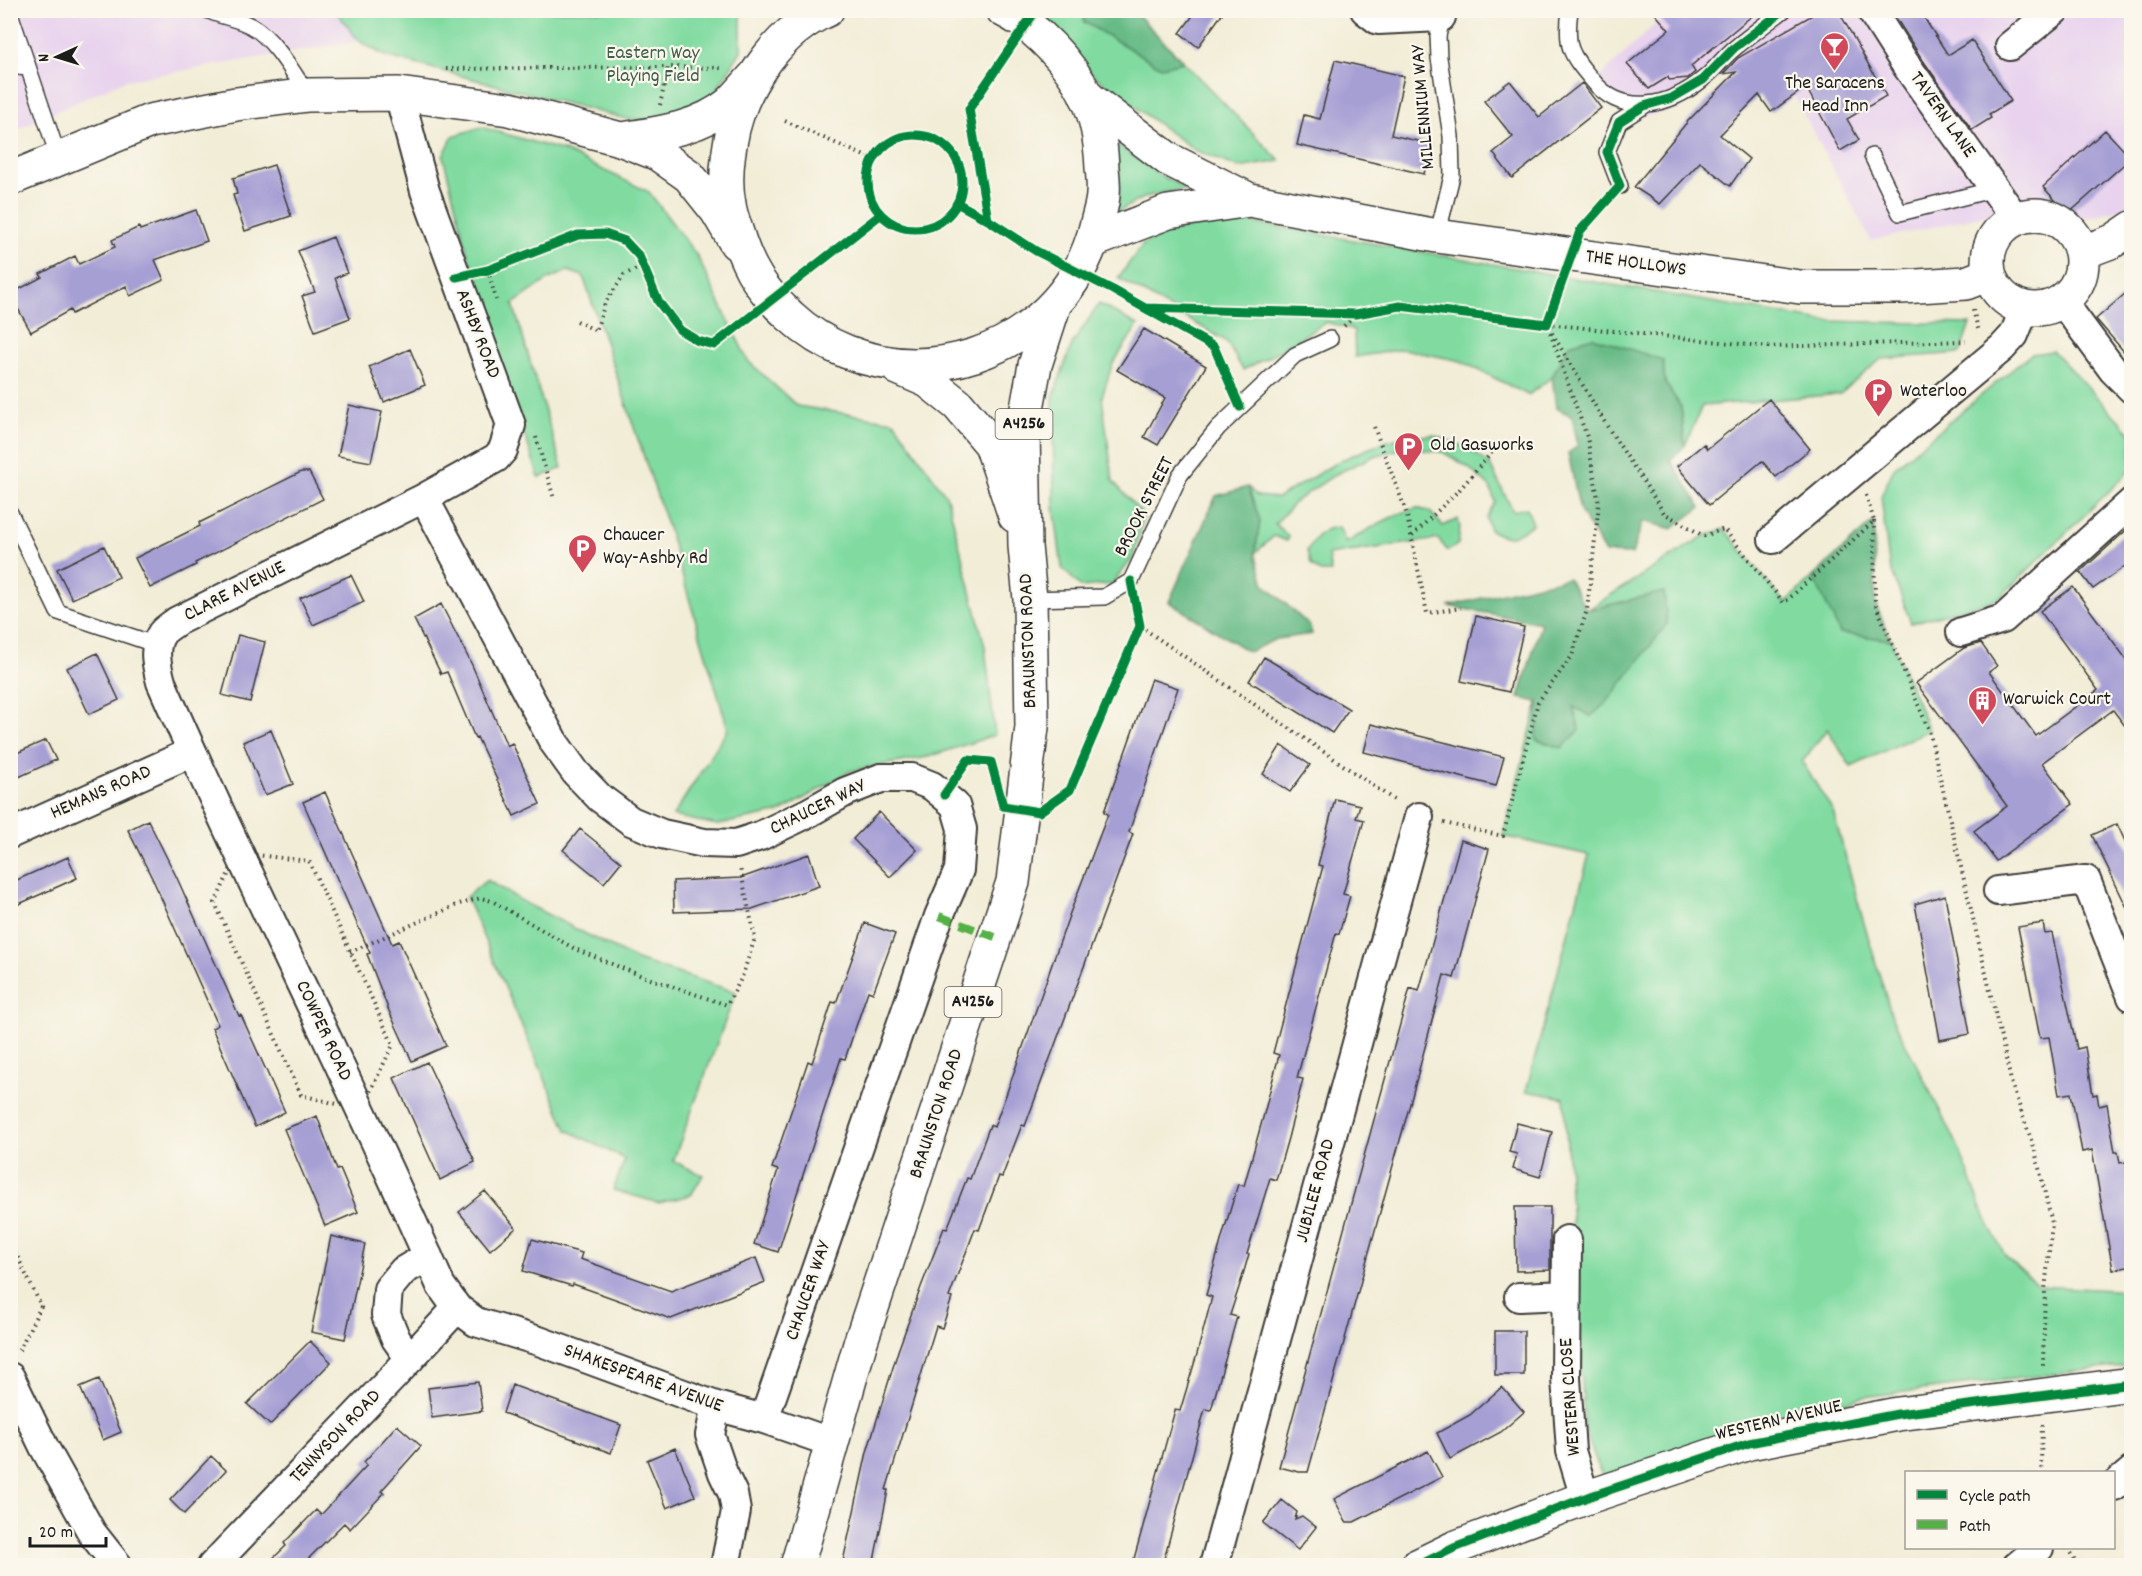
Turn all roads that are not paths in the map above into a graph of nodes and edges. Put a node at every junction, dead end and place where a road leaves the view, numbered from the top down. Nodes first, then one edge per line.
1 (207, 10) edge
2 (783, 10) edge
3 (827, 10) edge
4 (1003, 10) edge
5 (1365, 10) edge
6 (1570, 10) edge
7 (1784, 10) edge
8 (1871, 10) edge
9 (2055, 10) edge
10 (10, 14) edge
11 (1443, 14) edge
12 (2010, 46) dead end
13 (764, 64) junction
14 (10, 66) edge
15 (28, 68) junction
16 (399, 94) junction
17 (308, 95) junction
18 (1086, 96) junction
19 (1644, 106) junction
20 (620, 139) junction
21 (1872, 156) dead end
22 (59, 159) junction
23 (10, 179) edge
24 (1620, 186) road end
25 (1995, 189) junction
26 (1250, 200) junction
27 (2016, 219) junction
28 (2132, 228) edge
29 (1437, 236) junction
30 (1093, 241) junction
31 (2081, 253) junction
32 (744, 258) junction
33 (1977, 279) junction
34 (2061, 301) junction
35 (1054, 306) junction
36 (2025, 308) junction
37 (1330, 339) dead end
38 (890, 364) junction
39 (2132, 389) edge
40 (424, 498) junction
41 (2132, 502) edge
42 (10, 513) edge
43 (1773, 539) dead end
44 (1025, 546) junction
45 (1030, 599) junction
46 (1960, 632) dead end
47 (157, 645) junction
48 (192, 752) junction
49 (1419, 817) road end
50 (10, 834) edge
51 (1998, 891) dead end
52 (2132, 997) edge
53 (1567, 1240) dead end
54 (428, 1256) junction
55 (1566, 1295) junction
56 (1519, 1297) dead end
57 (457, 1308) junction
58 (410, 1359) junction
59 (13, 1367) edge
60 (2132, 1384) edge
61 (716, 1406) junction
62 (764, 1419) junction
63 (833, 1443) junction
64 (2132, 1471) edge
65 (2115, 1485) edge
66 (1585, 1498) junction
67 (2038, 1549) edge
68 (118, 1566) edge
69 (212, 1566) edge
70 (725, 1566) edge
71 (797, 1566) edge
72 (1214, 1566) edge
73 (1417, 1566) edge
74 (2017, 1566) edge

1 - 17 lane
2 - 13 main road
3 - 13 main road
4 - 18 main road
5 - 11 street
6 - 19 lane
7 - 19 lane
8 - 25 street, TAVERN LANE
9 - 12 street
10 - 15 lane
11 - 29 lane, MILLENNIUM WAY
13 - 20 main road
13 - 32 main road
14 - 15 lane
15 - 22 lane
16 - 17 main road
16 - 20 main road
16 - 40 street, ASHBY ROAD
17 - 22 main road
18 - 26 main road
18 - 30 main road
19 - 24 lane
20 - 32 main road
21 - 25 lane
22 - 23 main road
25 - 27 street, TAVERN LANE
26 - 29 main road, THE HOLLOWS
26 - 30 main road
27 - 31 main road
27 - 33 main road
28 - 31 main road
29 - 33 main road, THE HOLLOWS
30 - 35 main road
31 - 34 main road
32 - 38 main road
33 - 36 main road
34 - 36 main road
34 - 39 street
35 - 38 main road
35 - 44 main road, BRAUNSTON ROAD / A4256
36 - 43 street
37 - 45 lane, BROOK STREET
38 - 44 main road, BRAUNSTON ROAD / A4256
40 - 47 street, CLARE AVENUE
40 - 62 street, CHAUCER WAY
41 - 46 street
42 - 47 lane
44 - 45 main road, BRAUNSTON ROAD / A4256
45 - 63 main road, BRAUNSTON ROAD / A4256
47 - 48 street
48 - 50 street, HEMANS ROAD
48 - 54 street, COWPER ROAD
49 - 72 street, JUBILEE ROAD
51 - 52 street
53 - 55 street, WESTERN CLOSE
54 - 57 street, COWPER ROAD
54 - 58 street
55 - 56 street
55 - 66 street, WESTERN CLOSE
57 - 58 street, TENNYSON ROAD
57 - 61 street, SHAKESPEARE AVENUE
58 - 69 street, TENNYSON ROAD
59 - 68 street
60 - 66 main road, WESTERN AVENUE
61 - 62 street, SHAKESPEARE AVENUE
61 - 70 street
62 - 63 street, SHAKESPEARE AVENUE
63 - 71 main road, BRAUNSTON ROAD
64 - 65 street
66 - 73 main road, WESTERN AVENUE
67 - 74 street

